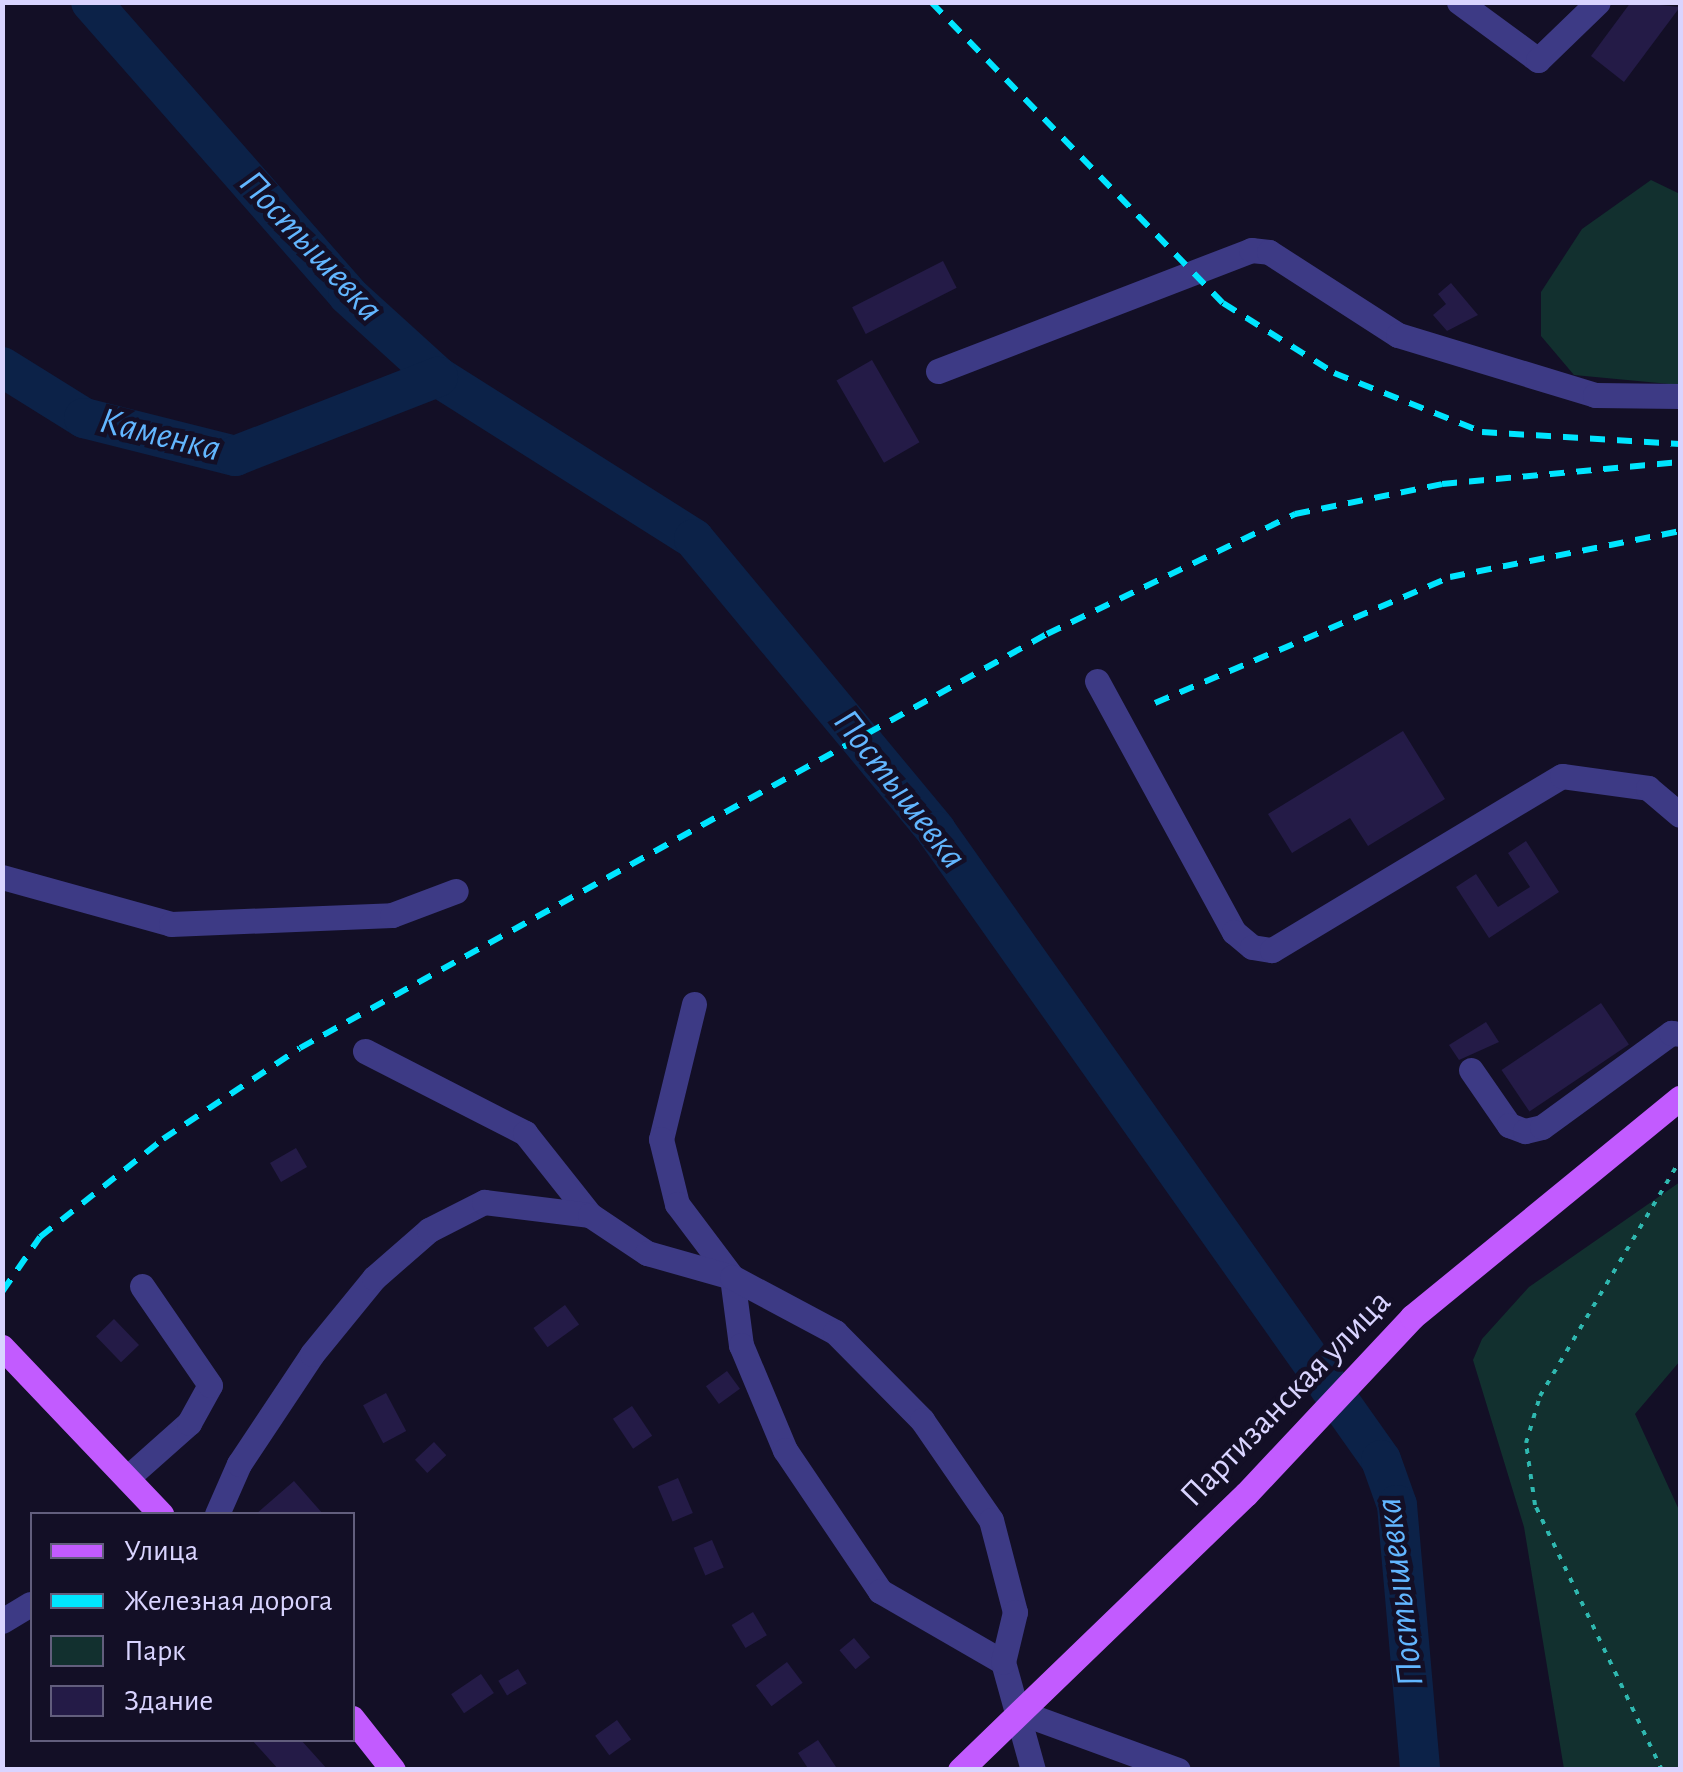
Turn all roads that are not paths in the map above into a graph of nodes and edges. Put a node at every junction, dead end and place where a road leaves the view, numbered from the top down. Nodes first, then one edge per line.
1 (1459, 2) edge
2 (1598, 2) edge
3 (938, 371) dead end
4 (1680, 396) edge
5 (1097, 682) dead end
6 (1680, 815) edge
7 (2, 878) edge
8 (456, 891) dead end
9 (694, 1004) dead end
10 (1680, 1034) edge
11 (364, 1051) dead end
12 (1471, 1070) dead end
13 (1680, 1098) edge
14 (590, 1215) junction
15 (732, 1277) junction
16 (142, 1286) dead end
17 (2, 1347) edge
18 (127, 1478) junction
19 (160, 1512) edge
20 (219, 1512) edge
21 (30, 1604) dead end
22 (2, 1621) edge
23 (1003, 1662) junction
24 (1022, 1712) junction
25 (355, 1722) edge
26 (393, 1770) edge
27 (960, 1770) edge
28 (1033, 1770) edge
29 (1178, 1770) edge

1 - 2 street
3 - 4 street
5 - 6 street
7 - 8 street
9 - 15 street
10 - 12 street
11 - 14 street
13 - 24 main road, Партизанская улица
14 - 15 street
14 - 20 street
15 - 23 street
15 - 23 street
16 - 18 street
17 - 18 main road
18 - 19 main road
21 - 22 street
23 - 24 street
24 - 27 main road, Партизанская улица
24 - 28 street
24 - 29 street
25 - 26 main road

